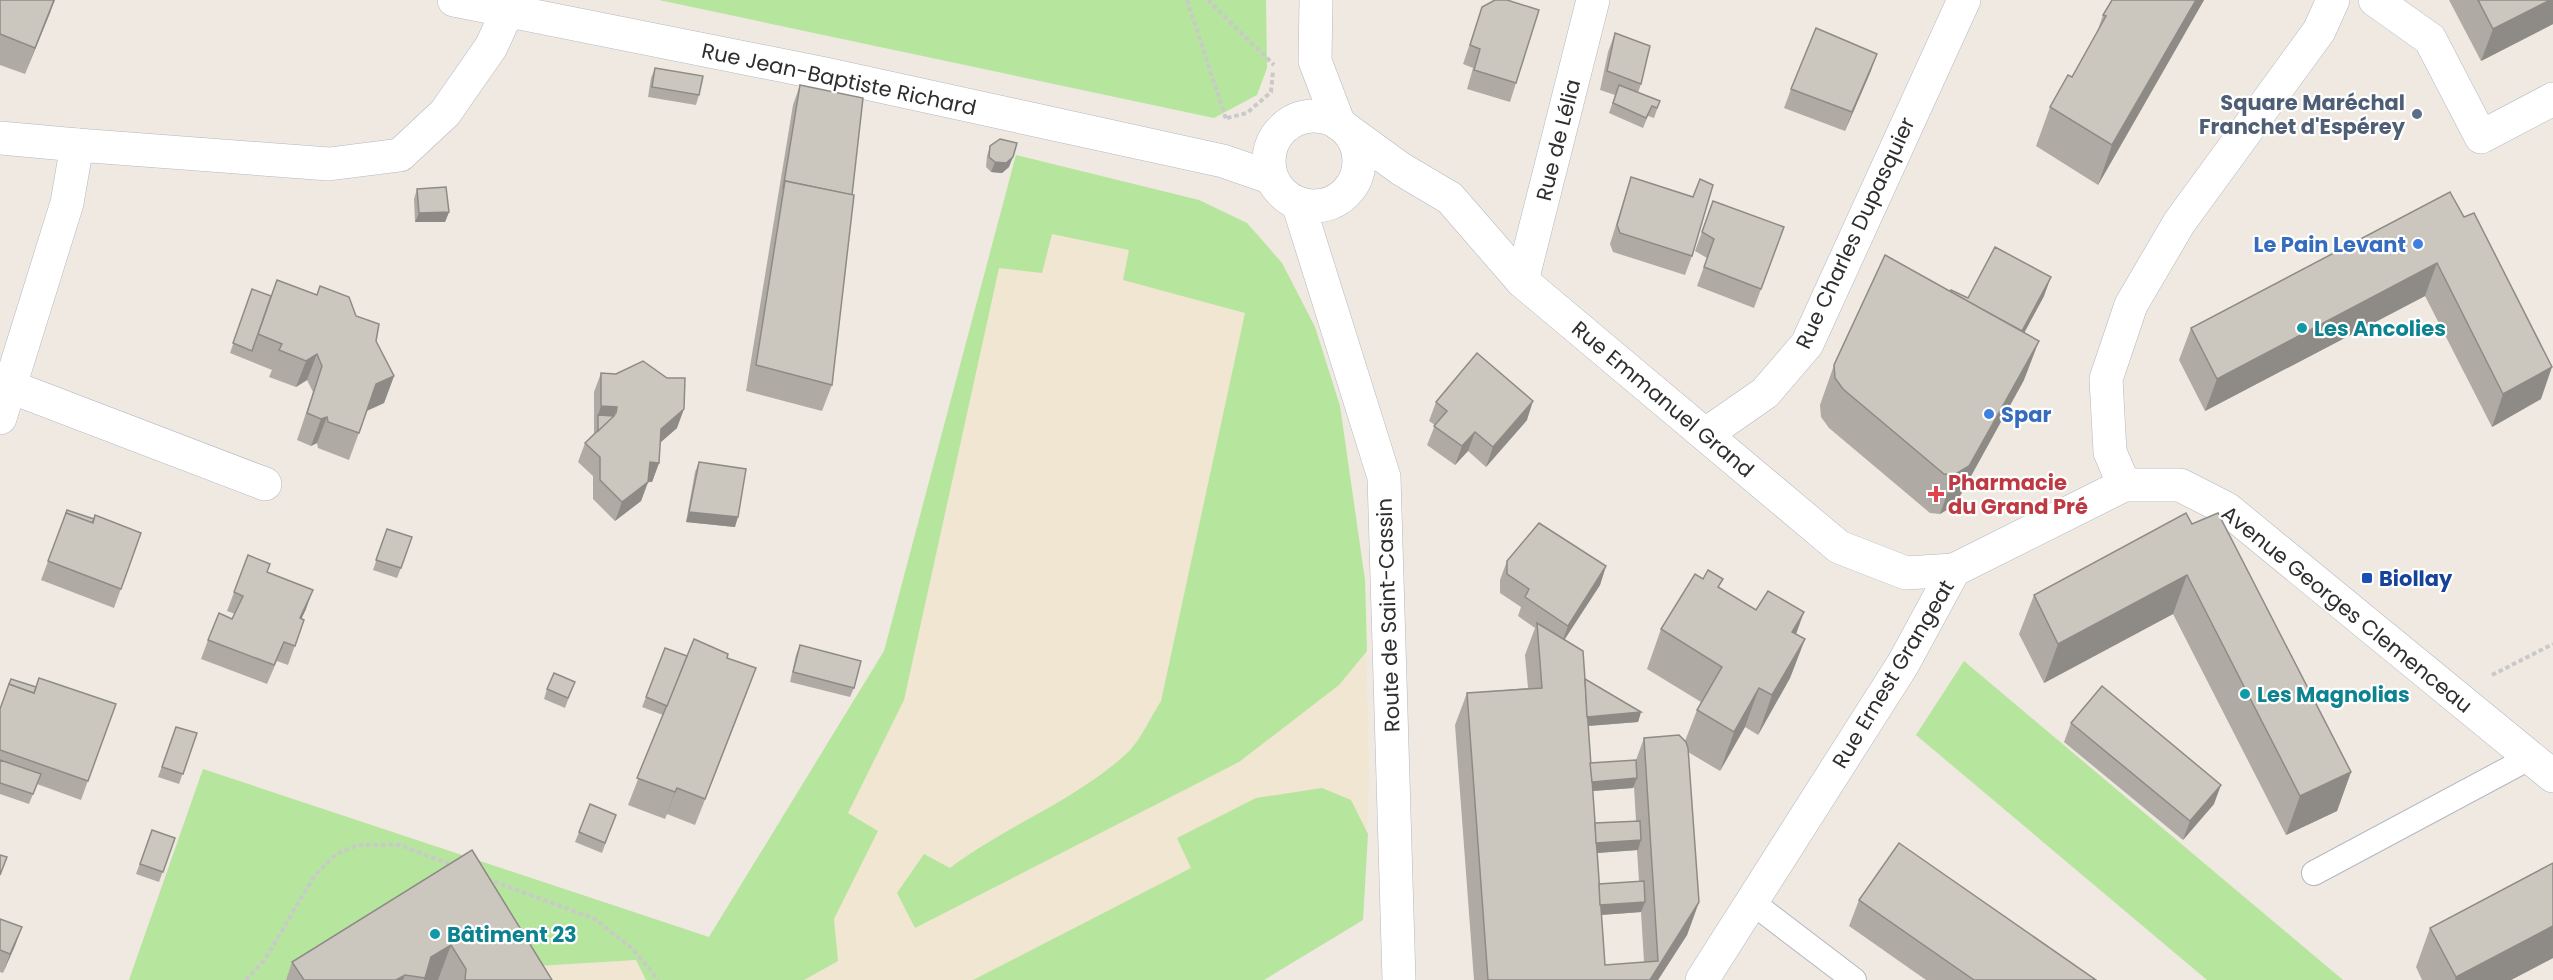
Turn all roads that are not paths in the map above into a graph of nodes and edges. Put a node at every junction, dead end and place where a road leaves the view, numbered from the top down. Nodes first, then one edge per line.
1 (454, 0) edge
2 (1316, 0) edge
3 (1593, 0) edge
4 (1964, 0) edge
5 (2333, 0) edge
6 (2374, 0) edge
7 (507, 12) junction
8 (1315, 61) junction
9 (2553, 99) edge
10 (1287, 125) junction
11 (1342, 126) junction
12 (0, 138) edge
13 (77, 145) junction
14 (1270, 168) junction
15 (1359, 168) junction
16 (1401, 169) junction
17 (1341, 198) junction
18 (1298, 203) junction
19 (1316, 261) junction
20 (1522, 281) junction
21 (10, 387) junction
22 (0, 418) edge
23 (1706, 434) junction
24 (265, 484) dead end
25 (2124, 485) junction
26 (1954, 570) junction
27 (2542, 767) edge
28 (2314, 873) dead end
29 (1753, 903) junction
30 (1399, 980) edge
31 (1702, 980) edge
32 (1854, 980) edge

1 - 7 street, Rue Jean-Baptiste Richard
2 - 8 street
3 - 20 street, Rue de Lélia
4 - 23 street, Rue Charles Dupasquier
5 - 25 street
6 - 9 street
7 - 13 street
7 - 14 street, Rue Jean-Baptiste Richard
8 - 10 street
8 - 11 street
10 - 11 street
10 - 14 street
11 - 15 street
11 - 16 street, Rue Emmanuel Grand
12 - 13 street
13 - 21 street
14 - 18 street
15 - 16 street, Rue Emmanuel Grand
15 - 17 street
16 - 20 street, Rue Emmanuel Grand
17 - 18 street
17 - 19 street
18 - 19 street, Route de Saint-Cassin
19 - 30 street, Route de Saint-Cassin
20 - 23 street, Rue Emmanuel Grand
21 - 22 street
21 - 24 street
23 - 26 street, Rue Emmanuel Grand
25 - 26 street, Rue Ernest Grangeat
25 - 27 street, Avenue Georges Clemenceau
26 - 29 street, Rue Ernest Grangeat
27 - 28 lane
29 - 31 street, Rue Ernest Grangeat
29 - 32 lane

